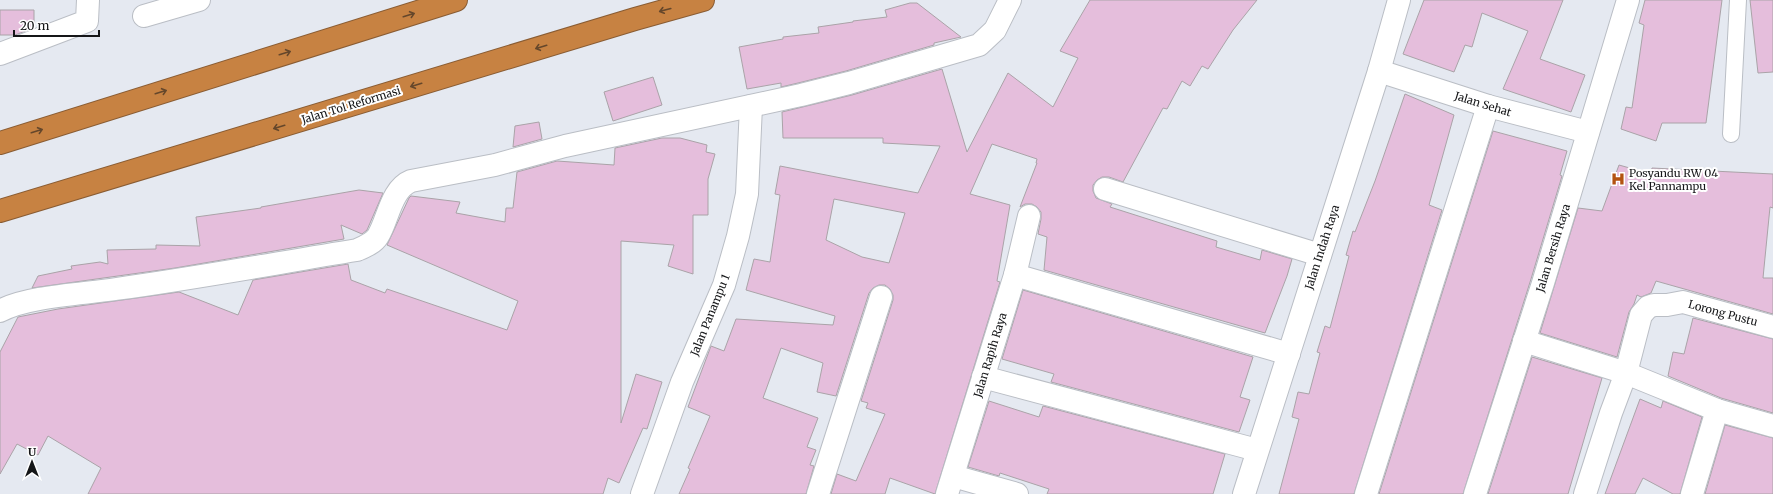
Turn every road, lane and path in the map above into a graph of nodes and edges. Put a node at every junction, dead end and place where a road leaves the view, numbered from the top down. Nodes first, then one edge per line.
1 (199, 0) edge
2 (456, 0) edge
3 (703, 0) edge
4 (1010, 0) edge
5 (1399, 0) edge
6 (1628, 0) edge
7 (1738, 0) edge
8 (88, 11) edge
9 (144, 16) dead end
10 (0, 54) edge
11 (1379, 71) junction
12 (751, 106) junction
13 (1488, 106) junction
14 (1588, 132) junction
15 (1731, 134) dead end
16 (0, 143) edge
17 (1105, 189) dead end
18 (0, 211) edge
19 (1029, 216) dead end
20 (1320, 255) junction
21 (1015, 275) junction
22 (881, 297) dead end
23 (0, 311) edge
24 (1773, 327) edge
25 (1524, 341) junction
26 (1289, 354) junction
27 (1626, 373) junction
28 (984, 377) junction
29 (1717, 410) junction
30 (1773, 426) edge
31 (1257, 450) junction
32 (950, 485) edge
33 (642, 494) edge
34 (818, 494) edge
35 (1016, 494) edge
36 (1244, 494) edge
37 (1366, 494) edge
38 (1475, 494) edge
39 (1585, 494) edge
40 (1692, 494) edge

1 - 9 street
16 -> 2 highway
3 -> 18 highway, Jalan Tol Reformasi
4 - 12 street
5 - 11 street, Jalan Indah Raya
6 - 14 street, Jalan Bersih Raya
7 - 15 lane
8 - 10 street
11 - 13 street, Jalan Sehat
11 - 20 street, Jalan Indah Raya
12 - 23 street
12 - 33 street, Jalan Panampu 1
13 - 14 street, Jalan Sehat
13 - 37 street
14 - 25 street, Jalan Bersih Raya
17 - 20 street
19 - 21 street, Jalan Rapih Raya
20 - 26 street, Jalan Indah Raya
21 - 26 street
21 - 28 street, Jalan Rapih Raya
22 - 34 street
24 - 27 street, Lorong Pustu
25 - 27 street
25 - 38 street, Jalan Bersih Raya
26 - 31 street, Jalan Indah Raya
27 - 29 street
27 - 39 street, Lorong Pustu
28 - 31 street
28 - 32 street, Jalan Rapih Raya
29 - 30 street
29 - 40 street
31 - 36 street, Jalan Indah Raya
32 - 35 street

